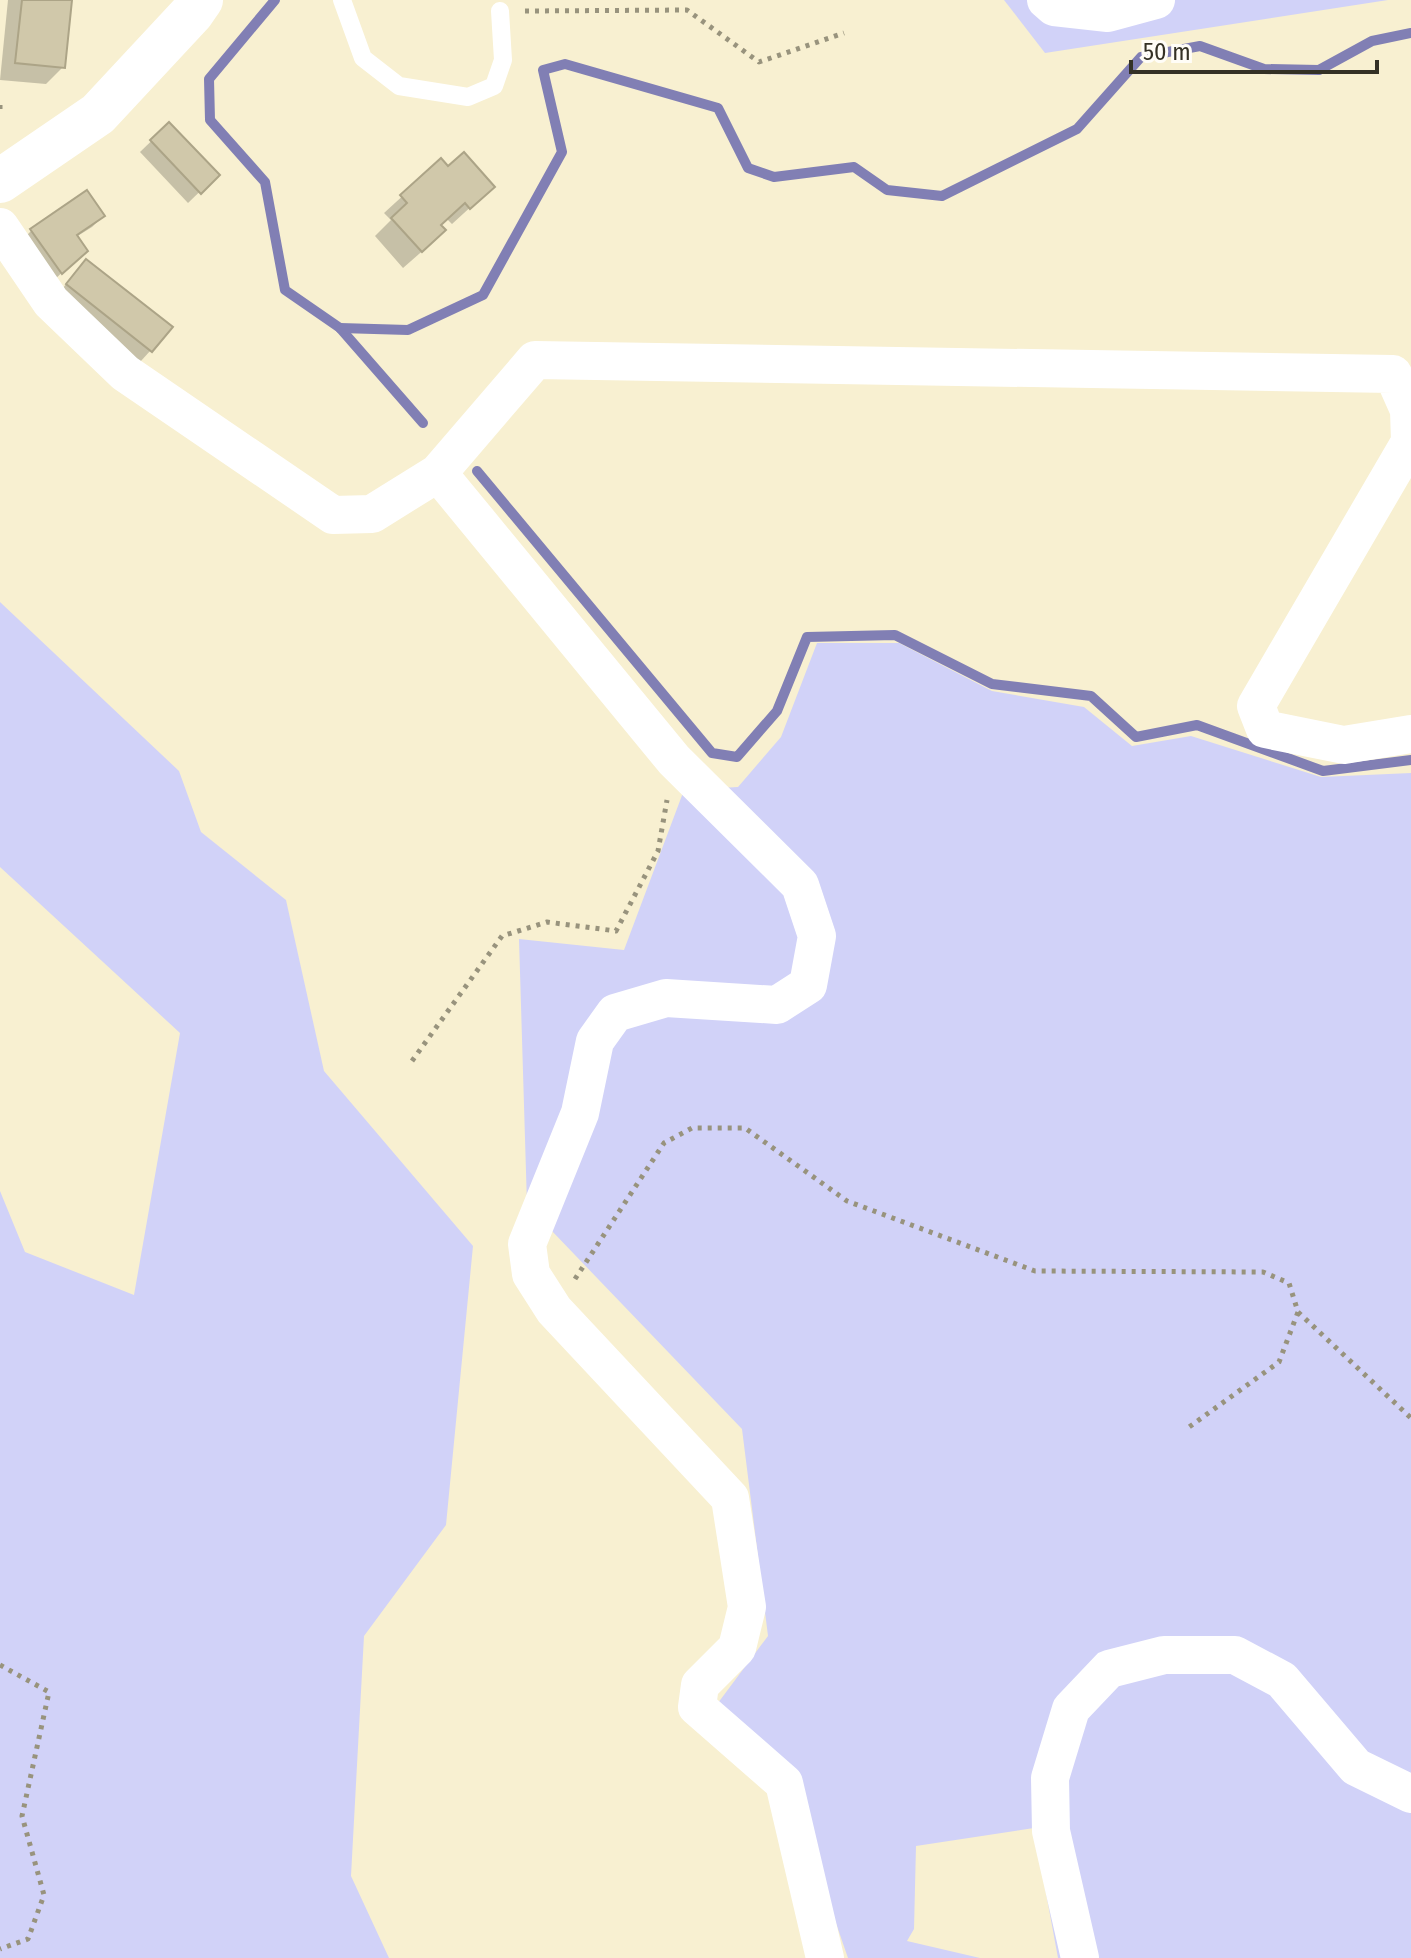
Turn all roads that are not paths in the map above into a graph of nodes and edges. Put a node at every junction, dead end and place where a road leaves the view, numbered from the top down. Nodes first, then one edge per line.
1 (201, 0) edge
2 (342, 0) edge
3 (1046, 0) edge
4 (1156, 0) edge
5 (500, 11) road end
6 (0, 181) edge
7 (0, 227) edge
8 (438, 473) junction
9 (1411, 734) edge
10 (1411, 1794) edge
11 (825, 1958) edge
12 (1080, 1958) edge

1 - 6 main road
2 - 5 lane
3 - 4 street
7 - 8 street
8 - 9 street
8 - 11 street
10 - 12 street

